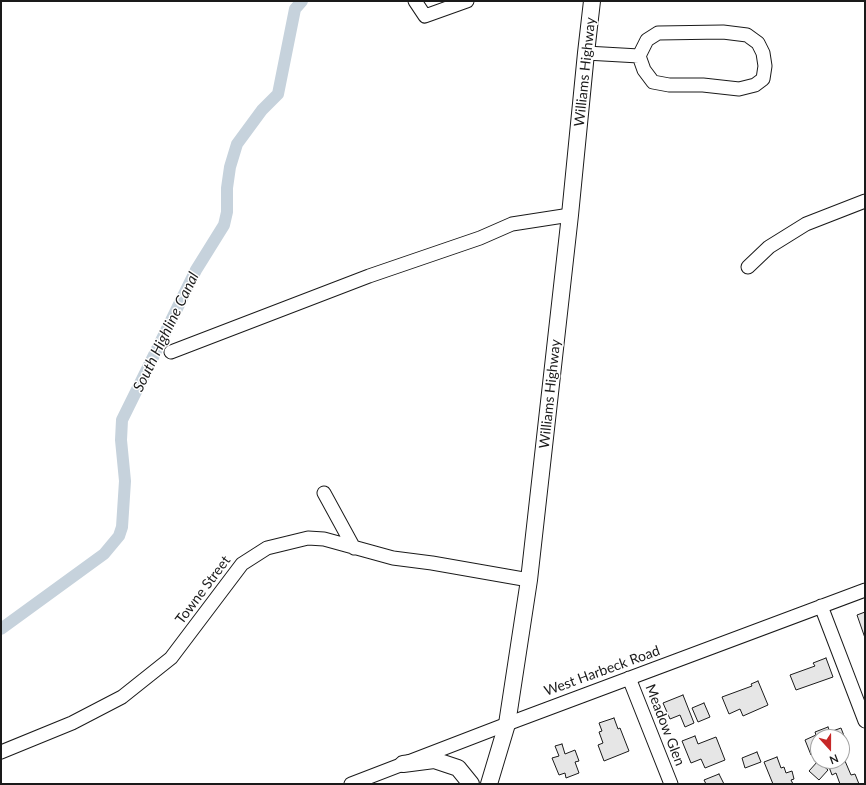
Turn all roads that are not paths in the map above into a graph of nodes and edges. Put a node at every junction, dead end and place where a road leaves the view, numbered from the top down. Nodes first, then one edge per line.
1 (415, 1) edge
2 (467, 1) edge
3 (592, 1) edge
4 (586, 53) junction
5 (639, 56) junction
6 (864, 203) edge
7 (570, 215) junction
8 (748, 267) dead end
9 (171, 352) dead end
10 (324, 493) dead end
11 (354, 548) junction
12 (529, 580) junction
13 (865, 590) edge
14 (821, 606) junction
15 (630, 678) junction
16 (865, 722) edge
17 (508, 724) junction
18 (1, 752) edge
19 (403, 764) junction
20 (351, 784) edge
21 (471, 784) edge
22 (489, 784) edge
23 (671, 784) edge

1 - 2 street
3 - 4 main road, Williams Highway
4 - 5 street
4 - 7 main road, Williams Highway
5 - 5 street
6 - 8 street
7 - 9 street
7 - 12 main road, Williams Highway
10 - 11 street
11 - 12 street, Towne Street
11 - 18 street, Towne Street
12 - 17 main road, Williams Highway
13 - 14 street, West Harbeck Road
14 - 15 street, West Harbeck Road
14 - 16 street
15 - 17 street, West Harbeck Road
15 - 23 street, Meadow Glen
17 - 19 street, West Harbeck Road
17 - 22 main road, Williams Highway
19 - 20 street, West Harbeck Road
19 - 21 main road

